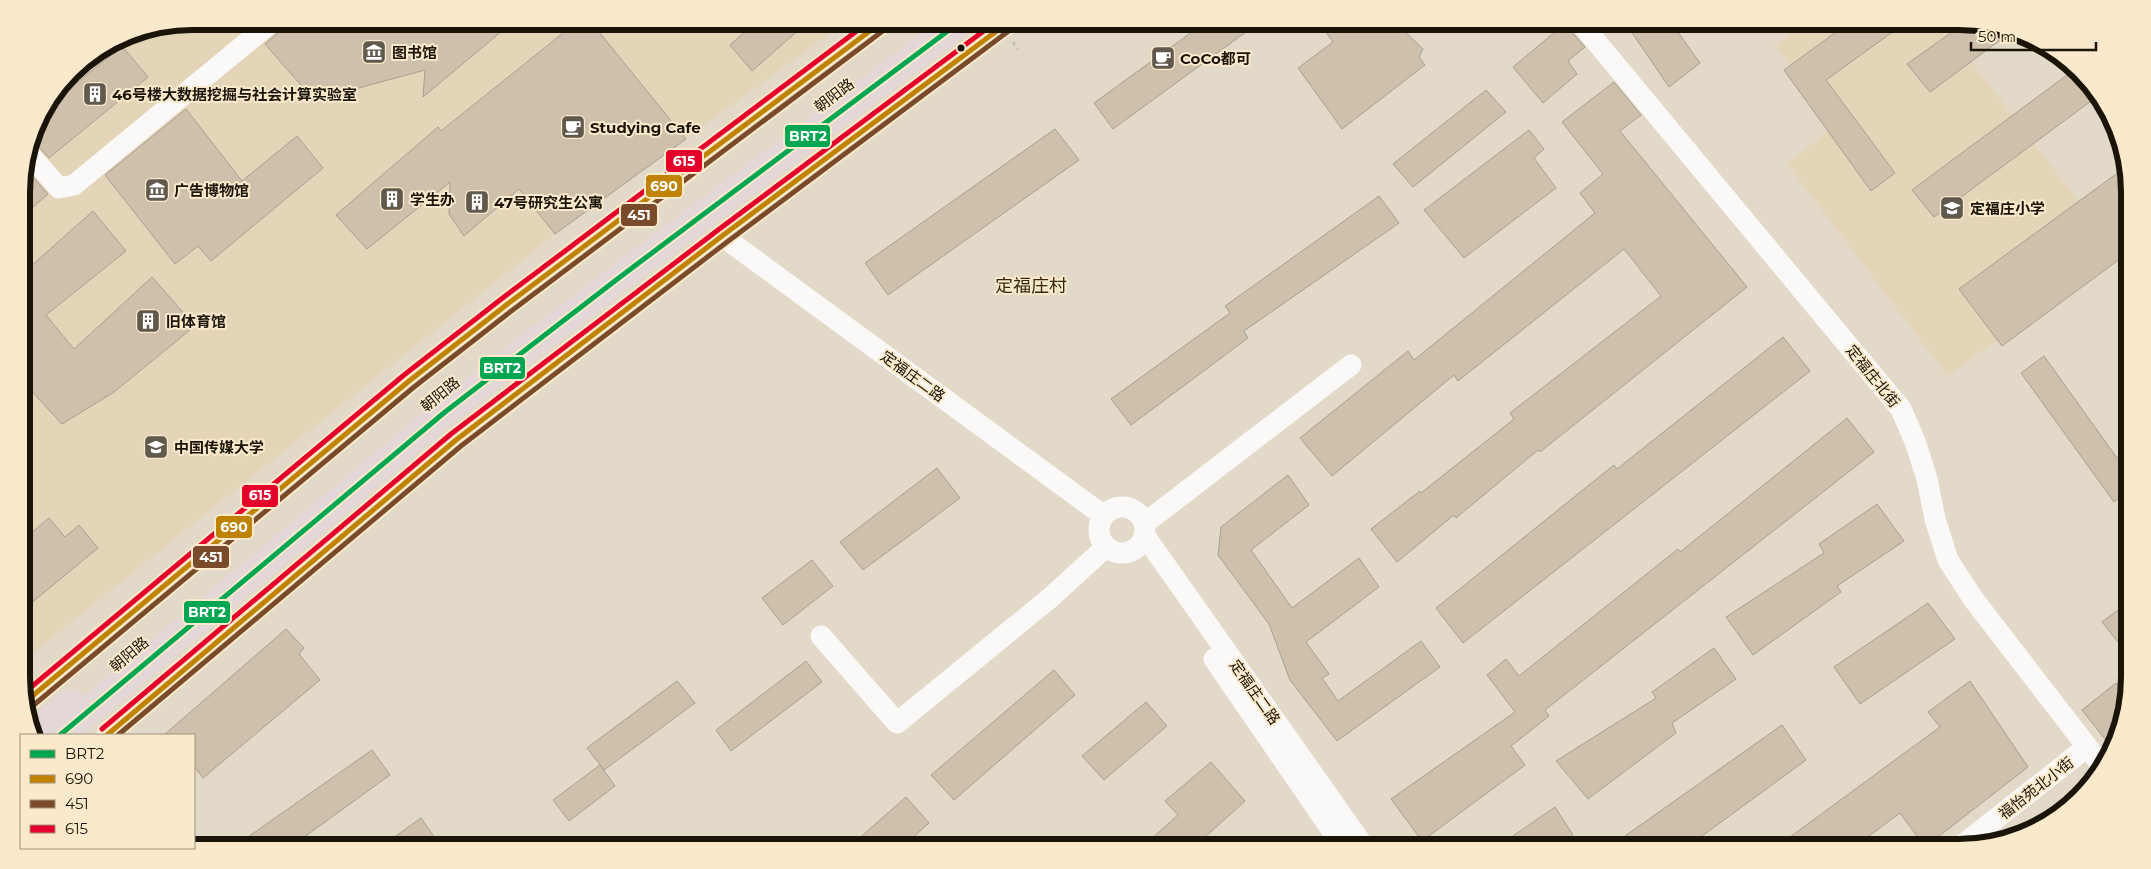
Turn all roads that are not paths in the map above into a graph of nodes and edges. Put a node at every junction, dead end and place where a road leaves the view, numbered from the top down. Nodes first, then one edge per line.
1 (262, 30) edge
2 (871, 30) edge
3 (921, 30) edge
4 (949, 30) edge
5 (998, 30) edge
6 (1586, 30) edge
7 (34, 159) edge
8 (722, 236) junction
9 (1351, 365) dead end
10 (1104, 516) junction
11 (1142, 536) junction
12 (1106, 547) junction
13 (821, 636) dead end
14 (31, 697) edge
15 (39, 729) edge
16 (61, 734) edge
17 (108, 734) edge
18 (2087, 747) junction
19 (2098, 760) edge
20 (1338, 839) edge
21 (1359, 839) edge
22 (1970, 839) edge

1 - 7 street
2 - 14 street, 朝阳路
3 - 15 highway, 朝阳路
4 - 16 highway, 朝阳路
5 - 8 street
6 - 18 street, 定福庄北街
8 - 10 street, 定福庄二路
8 - 17 street
9 - 11 street
10 - 11 street, 定福庄二路
10 - 12 street
11 - 12 street
11 - 20 street, 定福庄二路
11 - 21 street, 定福庄二路
12 - 13 street
18 - 19 street, 定福庄北街
18 - 22 street, 福怡苑北小街

